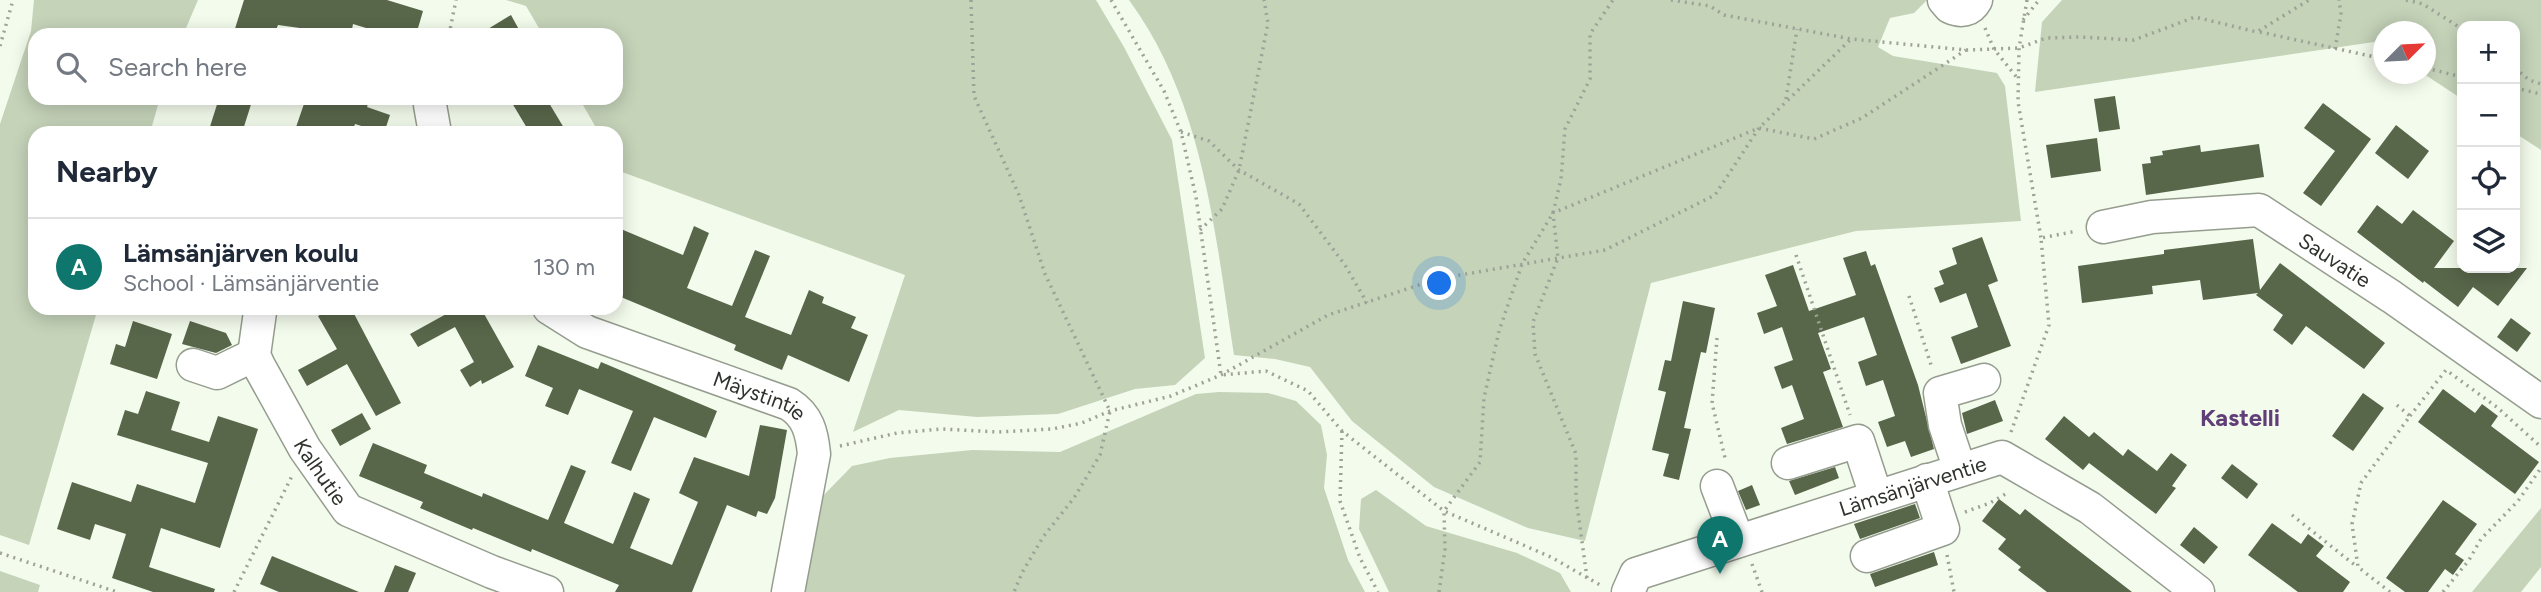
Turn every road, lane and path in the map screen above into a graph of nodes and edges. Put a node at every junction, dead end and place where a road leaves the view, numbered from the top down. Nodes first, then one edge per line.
1 (13, 0) edge
2 (456, 0) edge
3 (971, 0) edge
4 (1111, 0) edge
5 (1264, 0) edge
6 (1613, 0) edge
7 (1671, 0) edge
8 (1944, 0) edge
9 (2027, 0) edge
10 (2039, 0) edge
11 (2309, 0) edge
12 (2339, 0) edge
13 (2406, 0) edge
14 (1976, 1) edge
15 (2023, 20) junction
16 (2457, 26) edge
17 (450, 28) edge
18 (1797, 29) junction
19 (2258, 32) junction
20 (1851, 39) junction
21 (0, 46) edge
22 (2019, 48) junction
23 (1994, 49) junction
24 (2335, 49) junction
25 (1966, 50) junction
26 (2373, 57) edge
27 (2436, 70) edge
28 (2520, 72) edge
29 (2457, 75) edge
30 (2018, 79) junction
31 (2541, 84) edge
32 (2520, 89) edge
33 (2541, 94) edge
34 (1786, 102) junction
35 (429, 105) edge
36 (434, 126) edge
37 (1759, 128) junction
38 (1181, 132) junction
39 (1239, 170) junction
40 (1553, 213) junction
41 (2103, 227) joint
42 (1200, 230) junction
43 (2042, 238) junction
44 (1796, 256) dead end
45 (1558, 258) junction
46 (1522, 264) junction
47 (1909, 296) dead end
48 (1367, 303) junction
49 (260, 315) edge
50 (560, 315) edge
51 (1717, 338) dead end
52 (254, 355) junction
53 (193, 365) dead end
54 (1221, 375) junction
55 (1984, 380) dead end
56 (1940, 393) junction
57 (2393, 402) dead end
58 (2541, 402) edge
59 (1110, 411) junction
60 (2410, 416) junction
61 (1342, 431) junction
62 (1858, 441) junction
63 (2541, 447) edge
64 (306, 449) junction
65 (814, 454) junction
66 (1788, 463) dead end
67 (2014, 464) junction
68 (2541, 468) edge
69 (1960, 470) junction
70 (1721, 475) joint
71 (1927, 480) junction
72 (1876, 496) junction
73 (1444, 511) junction
74 (2291, 515) dead end
75 (1942, 526) junction
76 (1738, 541) junction
77 (0, 553) edge
78 (1867, 556) dead end
79 (2358, 568) junction
80 (1587, 578) junction
81 (1621, 584) edge
82 (117, 592) edge
83 (234, 592) edge
84 (547, 592) edge
85 (788, 592) edge
86 (1014, 592) edge
87 (1378, 592) edge
88 (1439, 592) edge
89 (1954, 592) edge
90 (2198, 592) edge
91 (2390, 592) edge
92 (2444, 592) edge

1 - 21 path
2 - 17 path
3 - 59 path
4 - 38 path
5 - 39 path
6 - 40 path
7 - 18 path
8 - 14 street
9 - 15 path
10 - 15 path
11 - 19 path
12 - 24 path
13 - 16 path
14 - 23 path
15 - 22 path
18 - 20 path
18 - 34 path
19 - 22 path
19 - 24 path
20 - 25 path
20 - 34 path
22 - 23 path
22 - 30 path
23 - 25 path
23 - 30 path
24 - 26 path
25 - 37 path
27 - 29 path
28 - 31 path
30 - 43 path
32 - 33 path
34 - 37 path
35 - 36 street
37 - 40 path
37 - 45 path
38 - 39 path
38 - 42 path
39 - 42 path
39 - 48 path
40 - 45 path
40 - 46 path
41 - 43 path
41 - 58 street, Sauvatie
42 - 54 path
43 - 67 path
44 - 62 path
45 - 46 path
45 - 80 path
46 - 48 path
46 - 73 path
47 - 56 path
48 - 54 path
49 - 52 street
50 - 65 street, Mäystintie
51 - 70 path
52 - 53 street
52 - 64 street, Kalhutie
54 - 59 path
54 - 61 path
55 - 56 street
56 - 69 street
57 - 60 path
59 - 65 path
59 - 86 path
60 - 63 path
60 - 79 path
61 - 73 path
61 - 87 path
62 - 66 street
62 - 72 street
64 - 83 path
64 - 84 street, Kalhutie
65 - 85 street, Mäystintie
67 - 69 street, Lämsänjärventie
67 - 75 path
67 - 90 street
68 - 92 path
69 - 71 street, Lämsänjärventie
70 - 76 street
71 - 72 street, Lämsänjärventie
71 - 75 street
72 - 76 street, Lämsänjärventie
73 - 80 path
73 - 88 path
74 - 79 path
75 - 78 street
75 - 89 path
76 - 81 street, Lämsänjärventie
77 - 82 path
79 - 91 path
80 - 81 path

